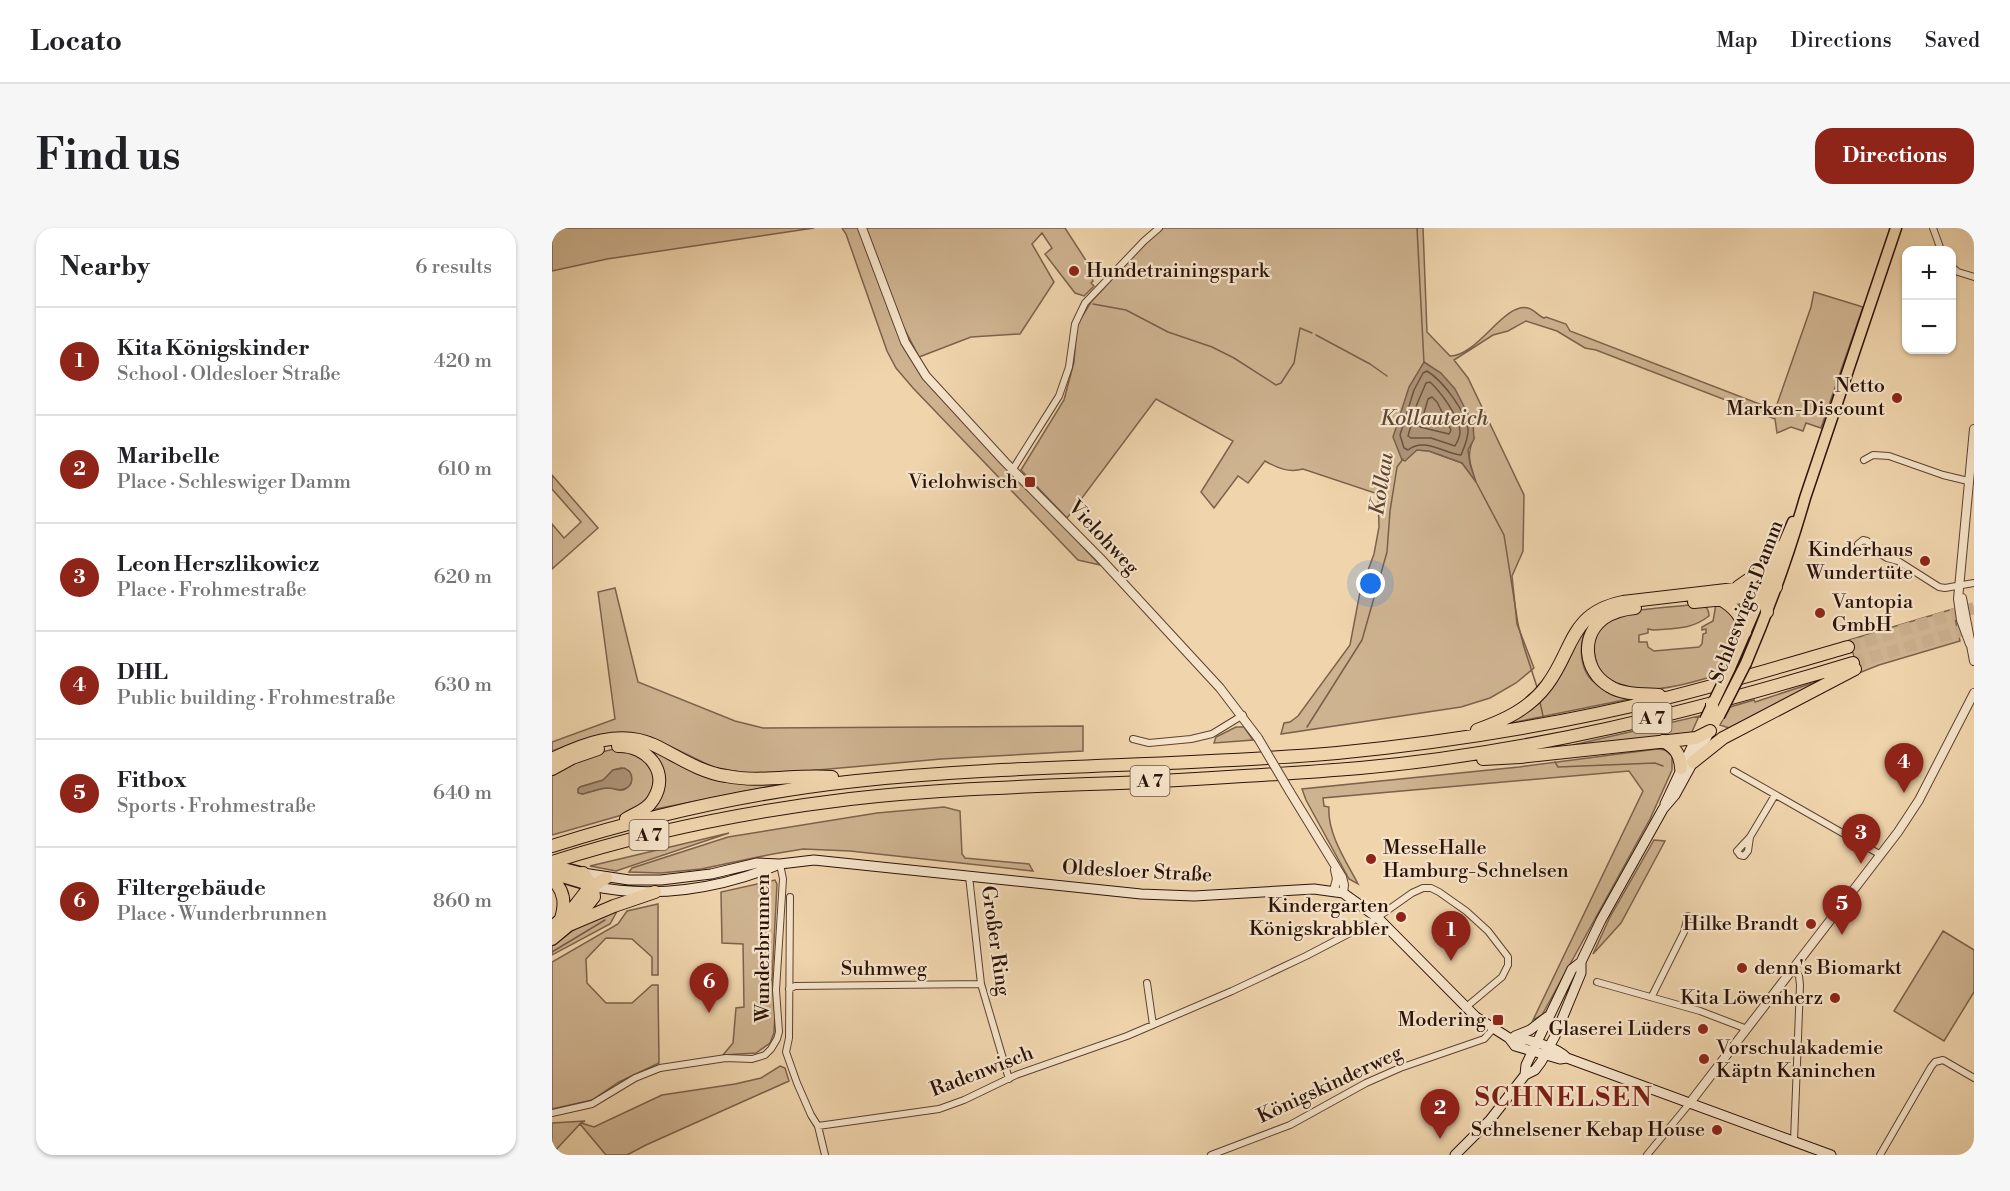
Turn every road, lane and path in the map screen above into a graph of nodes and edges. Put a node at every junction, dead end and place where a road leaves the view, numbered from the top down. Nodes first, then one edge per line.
1 (862, 228) edge
2 (1159, 228) edge
3 (1896, 228) edge
4 (1933, 228) edge
5 (1940, 246) edge
6 (1956, 270) edge
7 (1974, 277) edge
8 (1974, 429) edge
9 (1864, 460) dead end
10 (1013, 469) junction
11 (1968, 481) junction
12 (1805, 498) junction
13 (1781, 547) junction
14 (1874, 550) dead end
15 (1974, 583) edge
16 (1960, 586) junction
17 (1776, 587) junction
18 (1735, 589) junction
19 (1762, 594) junction
20 (1720, 599) junction
21 (1767, 612) junction
22 (1745, 632) junction
23 (1972, 643) edge
24 (1848, 647) tunnel mouth
25 (1974, 661) edge
26 (1974, 693) edge
27 (1672, 696) junction
28 (1712, 703) joint
29 (1242, 715) junction
30 (1712, 722) junction
31 (1732, 732) junction
32 (1696, 738) junction
33 (1133, 739) dead end
34 (1452, 740) junction
35 (1663, 741) junction
36 (1448, 757) junction
37 (552, 759) edge
38 (1693, 762) junction
39 (1070, 767) junction
40 (1681, 768) junction
41 (552, 769) edge
42 (1734, 771) dead end
43 (950, 773) junction
44 (1010, 779) junction
45 (856, 781) junction
46 (1072, 784) junction
47 (951, 790) junction
48 (1775, 795) junction
49 (1663, 809) junction
50 (610, 828) junction
51 (1750, 837) dead end
52 (552, 846) edge
53 (1881, 855) junction
54 (556, 862) edge
55 (780, 864) junction
56 (583, 873) junction
57 (552, 874) edge
58 (969, 876) junction
59 (606, 878) junction
60 (552, 879) edge
61 (592, 886) junction
62 (655, 892) junction
63 (1339, 892) junction
64 (790, 897) dead end
65 (1688, 915) dead end
66 (1378, 918) junction
67 (560, 924) edge
68 (552, 939) edge
69 (1581, 962) junction
70 (1793, 969) junction
71 (1597, 982) dead end
72 (1147, 983) dead end
73 (981, 984) junction
74 (789, 989) junction
75 (1652, 996) junction
76 (1465, 1008) junction
77 (1551, 1013) junction
78 (1153, 1025) junction
79 (1493, 1029) junction
80 (1747, 1029) junction
81 (1511, 1037) junction
82 (1534, 1047) junction
83 (1547, 1051) junction
84 (1525, 1075) junction
85 (1974, 1078) edge
86 (1009, 1079) junction
87 (1689, 1104) junction
88 (552, 1113) edge
89 (818, 1126) junction
90 (1794, 1141) junction
91 (825, 1155) edge
92 (1211, 1155) edge
93 (1455, 1155) edge
94 (1647, 1155) edge
95 (1830, 1155) edge
96 (1880, 1155) edge

1 - 10 street, Vielohweg
2 - 10 street
3 - 12 main road, Schleswiger Damm
4 - 5 street
6 - 7 street
8 - 11 street
9 - 11 street
10 - 29 street, Vielohweg
11 - 16 street
12 - 13 main road, Schleswiger Damm
12 - 17 main road, Schleswiger Damm
13 - 18 highway
13 - 19 main road, Schleswiger Damm
14 - 16 street
15 - 16 street
16 - 23 street
17 - 19 highway
17 - 21 main road, Schleswiger Damm
18 - 19 highway
18 - 34 highway
19 - 20 highway
19 - 21 highway
19 - 22 main road, Schleswiger Damm
20 - 22 highway
20 - 27 highway
21 - 30 main road, Schleswiger Damm, bridge
22 - 28 main road, Schleswiger Damm, bridge
23 - 25 street
24 - 27 highway, A 7
26 - 53 street
27 - 34 highway, A 7
28 - 30 highway, bridge
29 - 33 street
29 - 63 street, Vielohweg, bridge
30 - 31 highway
30 - 32 highway
30 - 38 main road, Schleswiger Damm
31 - 36 highway, A 7
31 - 38 highway, A 7
32 - 35 highway
32 - 40 main road, Schleswiger Damm
34 - 39 highway, A 7
35 - 36 highway
35 - 40 highway
36 - 46 highway, A 7
37 - 45 highway
38 - 49 main road, Schleswiger Damm
39 - 43 highway, A 7
39 - 44 highway, A 7
40 - 49 main road, Schleswiger Damm
41 - 50 highway
42 - 48 street
43 - 44 highway, A 7
43 - 45 highway, A 7
44 - 46 highway, A 7
44 - 47 highway, A 7
45 - 50 highway, A 7
46 - 47 highway, A 7
47 - 54 highway, A 7
48 - 51 street
48 - 53 street
49 - 69 main road, Schleswiger Damm
50 - 52 highway, A 7
53 - 70 street
54 - 56 main road, Oldesloer Straße
55 - 58 main road, Oldesloer Straße
55 - 59 main road, Oldesloer Straße
55 - 62 main road, Oldesloer Straße
55 - 88 street, Wunderbrunnen
56 - 59 main road, Oldesloer Straße
56 - 61 highway
57 - 61 main road, Oldesloer Straße
58 - 63 main road, Oldesloer Straße
58 - 73 street, Großer Ring
59 - 61 highway
60 - 67 highway
61 - 62 main road, Oldesloer Straße
61 - 67 highway
62 - 67 highway
63 - 66 main road
64 - 74 street
65 - 75 street
66 - 76 main road
66 - 76 street
66 - 78 street, Radenwisch
67 - 68 highway
69 - 77 main road, Schleswiger Damm
69 - 83 main road, Schleswiger Damm
70 - 80 street
70 - 90 street
71 - 75 street
72 - 78 street
73 - 74 street, Suhmweg
73 - 86 street, Großer Ring
74 - 89 street
75 - 80 street
76 - 79 main road
77 - 81 main road
77 - 82 main road, Schleswiger Damm
78 - 86 street, Radenwisch
79 - 81 main road
79 - 92 street, Königskinderweg
80 - 87 street
81 - 82 main road
82 - 83 main road
82 - 84 main road, Schleswiger Damm
83 - 84 main road, Schleswiger Damm
83 - 87 main road
84 - 93 main road, Schleswiger Damm
85 - 96 street
86 - 89 street, Radenwisch
87 - 90 main road
87 - 94 street
89 - 91 street
90 - 95 main road

